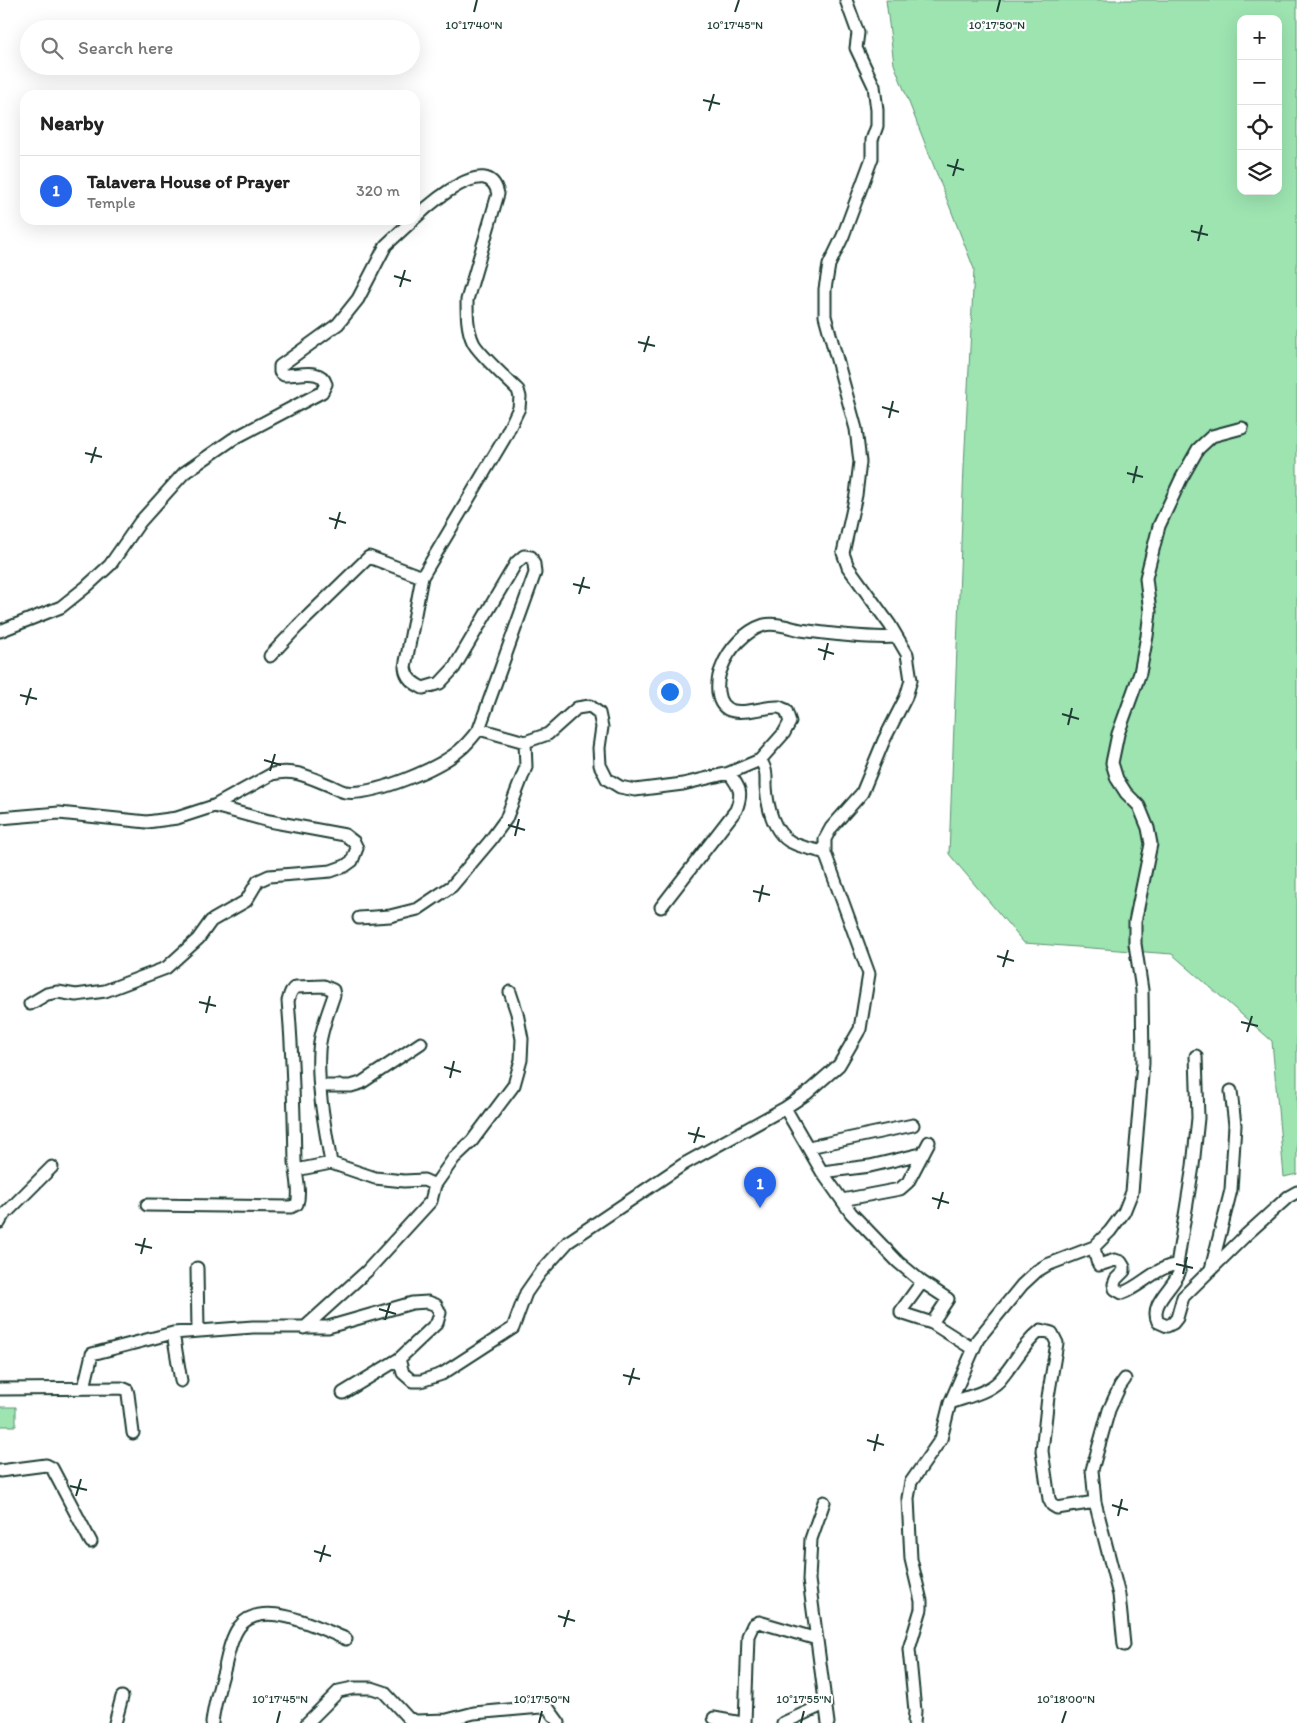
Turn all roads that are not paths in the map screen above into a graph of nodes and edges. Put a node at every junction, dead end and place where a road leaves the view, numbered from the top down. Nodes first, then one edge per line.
1 (846, 0) edge
2 (420, 214) edge
3 (408, 225) edge
4 (1242, 428) dead end
5 (422, 577) junction
6 (0, 631) edge
7 (896, 637) junction
8 (270, 656) dead end
9 (480, 729) junction
10 (525, 742) junction
11 (760, 760) junction
12 (729, 772) junction
13 (214, 806) junction
14 (0, 818) edge
15 (825, 853) junction
16 (661, 907) dead end
17 (359, 918) dead end
18 (510, 992) dead end
19 (30, 1004) dead end
20 (421, 1042) dead end
21 (1196, 1056) dead end
22 (320, 1086) junction
23 (1231, 1092) dead end
24 (785, 1108) junction
25 (913, 1125) dead end
26 (929, 1142) dead end
27 (809, 1147) junction
28 (921, 1154) junction
29 (331, 1163) junction
30 (52, 1167) dead end
31 (296, 1170) junction
32 (822, 1172) junction
33 (435, 1185) junction
34 (1297, 1192) edge
35 (842, 1200) junction
36 (147, 1205) dead end
37 (0, 1222) edge
38 (1094, 1247) junction
39 (1177, 1265) junction
40 (197, 1268) dead end
41 (1211, 1269) junction
42 (922, 1282) junction
43 (932, 1323) junction
44 (304, 1328) junction
45 (198, 1331) junction
46 (173, 1333) junction
47 (973, 1348) junction
48 (399, 1359) junction
49 (1125, 1380) dead end
50 (181, 1381) dead end
51 (0, 1388) edge
52 (84, 1388) junction
53 (343, 1393) dead end
54 (950, 1403) junction
55 (133, 1433) dead end
56 (0, 1471) edge
57 (824, 1502) dead end
58 (1095, 1502) junction
59 (91, 1542) dead end
60 (346, 1639) dead end
61 (817, 1639) junction
62 (1124, 1645) dead end
63 (122, 1697) dead end
64 (825, 1704) junction
65 (714, 1718) dead end
66 (114, 1723) edge
67 (212, 1723) edge
68 (307, 1723) edge
69 (560, 1723) edge
70 (744, 1723) edge
71 (783, 1723) edge
72 (828, 1723) edge
73 (914, 1723) edge

1 - 7 street
2 - 5 street
3 - 6 street
4 - 38 street
5 - 8 street
5 - 9 street
7 - 11 street
7 - 15 street
9 - 10 street
9 - 13 street
10 - 12 street
10 - 17 street
11 - 12 street
11 - 15 street
12 - 16 street
13 - 14 street
13 - 19 street
15 - 24 street
18 - 33 street
20 - 22 street
21 - 39 street
22 - 29 street
22 - 31 street
23 - 41 street
24 - 27 street
24 - 48 street
25 - 27 street
26 - 28 street
27 - 32 street
28 - 32 street
28 - 35 street
29 - 31 street
29 - 33 street
30 - 37 street
31 - 36 street
32 - 35 street
33 - 44 street
34 - 41 street
35 - 42 street
38 - 39 street
38 - 47 street
39 - 41 street
40 - 45 street
42 - 43 street
42 - 43 street
43 - 47 street
44 - 45 street
44 - 48 street
45 - 46 street
46 - 50 street
46 - 52 street
47 - 54 street
48 - 53 street
49 - 58 street
51 - 52 street
52 - 55 street
54 - 58 street
54 - 73 street
56 - 59 street
57 - 61 street
58 - 62 street
60 - 67 street
61 - 64 street
61 - 70 street
63 - 66 street
64 - 71 street
64 - 72 street
65 - 70 street
68 - 69 street

